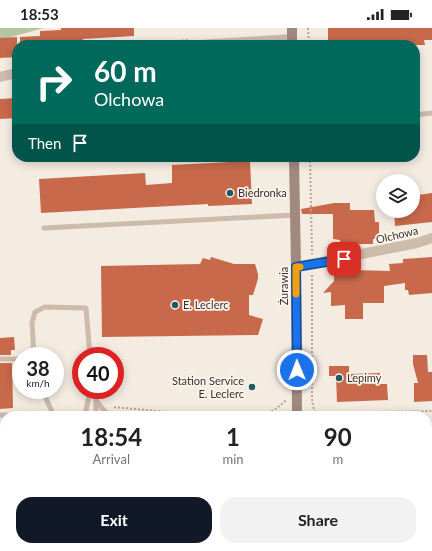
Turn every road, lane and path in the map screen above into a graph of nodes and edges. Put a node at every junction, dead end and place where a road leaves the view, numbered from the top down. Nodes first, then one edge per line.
1 (292, 28) edge
2 (308, 28) edge
3 (292, 40) edge
4 (308, 40) edge
5 (12, 74) edge
6 (0, 77) edge
7 (432, 113) edge
8 (420, 114) edge
9 (294, 162) edge
10 (310, 162) edge
11 (295, 215) junction
12 (44, 228) dead end
13 (432, 238) edge
14 (312, 258) dead end
15 (296, 267) junction
16 (312, 272) dead end
17 (33, 347) edge
18 (89, 347) edge
19 (0, 359) edge
20 (12, 359) edge
21 (46, 399) edge
22 (89, 399) edge
23 (96, 399) joint
24 (108, 399) edge
25 (286, 399) dead end
26 (309, 399) dead end
27 (312, 399) junction
28 (108, 402) dead end
29 (110, 406) dead end
30 (52, 411) edge
31 (86, 411) edge
32 (96, 411) edge
33 (105, 411) edge
34 (152, 411) edge
35 (274, 411) edge
36 (297, 411) edge
37 (314, 411) edge

1 - 3 street
2 - 4 path
5 - 6 street
7 - 8 lane
9 - 11 street, Żurawia
10 - 14 path
11 - 12 lane
11 - 15 street, Żurawia
13 - 15 street, Olchowa
15 - 36 street, Żurawia
16 - 27 path
17 - 18 lane
19 - 20 lane
21 - 30 lane
22 - 31 lane
23 - 32 lane
23 - 33 lane
24 - 28 path
25 - 35 path
26 - 27 path
27 - 37 path
29 - 34 path

